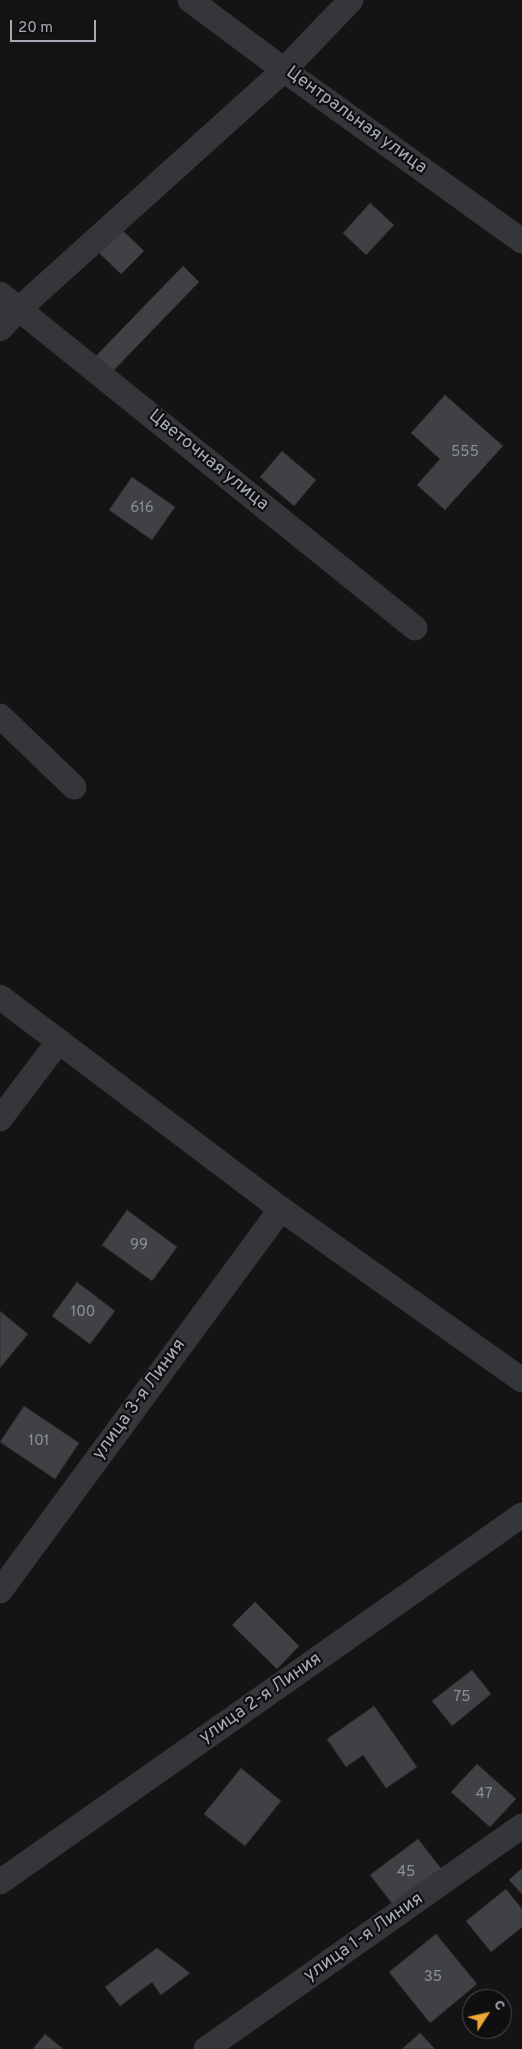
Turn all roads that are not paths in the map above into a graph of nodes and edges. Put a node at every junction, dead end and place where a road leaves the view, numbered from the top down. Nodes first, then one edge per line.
1 (190, 0) edge
2 (351, 0) edge
3 (284, 70) junction
4 (522, 241) edge
5 (9, 302) edge
6 (0, 329) edge
7 (415, 628) dead end
8 (0, 716) edge
9 (74, 787) dead end
10 (0, 997) edge
11 (59, 1041) junction
12 (0, 1119) edge
13 (281, 1209) junction
14 (522, 1380) edge
15 (522, 1515) edge
16 (0, 1591) edge
17 (522, 1826) edge
18 (0, 1882) edge
19 (206, 2049) edge

1 - 3 street, Центральная улица
2 - 3 street
3 - 4 street, Центральная улица
3 - 5 street
5 - 6 street
5 - 7 street, Цветочная улица
8 - 9 street
10 - 11 street
11 - 12 street
11 - 13 street
13 - 14 street
13 - 16 street, улица 3-я Линия
15 - 18 street, улица 2-я Линия
17 - 19 street, улица 1-я Линия

